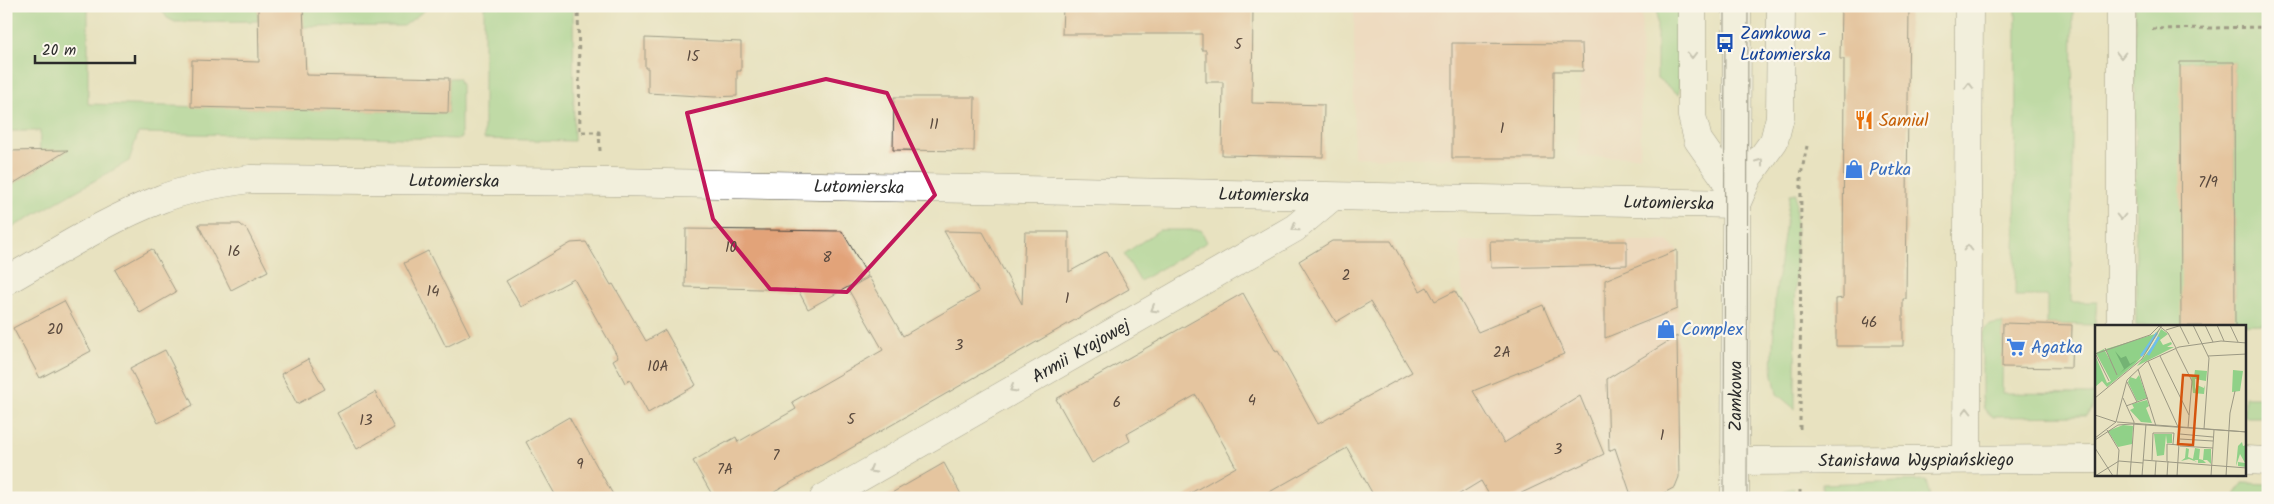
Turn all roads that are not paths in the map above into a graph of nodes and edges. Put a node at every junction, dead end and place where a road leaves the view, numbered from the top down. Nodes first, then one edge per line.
1 (1692, 6) edge
2 (1737, 6) edge
3 (1781, 6) edge
4 (1969, 6) edge
5 (2121, 6) edge
6 (1332, 197) junction
7 (1736, 204) junction
8 (6, 281) edge
9 (2121, 325) edge
10 (1967, 459) junction
11 (2095, 459) edge
12 (2246, 460) edge
13 (1735, 461) junction
14 (2268, 461) edge
15 (824, 498) edge
16 (1735, 498) edge

1 -> 7 street, Zamkowa
2 - 7 street
7 -> 3 street, Zamkowa
10 -> 4 street
5 -> 9 street
6 - 7 street, Lutomierska
6 - 8 street, Lutomierska
6 -> 15 street, Armii Krajowej
7 - 13 street, Zamkowa
10 - 11 street, Stanisława Wyspiańskiego
10 - 13 street, Stanisława Wyspiańskiego
12 - 14 street
13 - 16 street, Zamkowa

